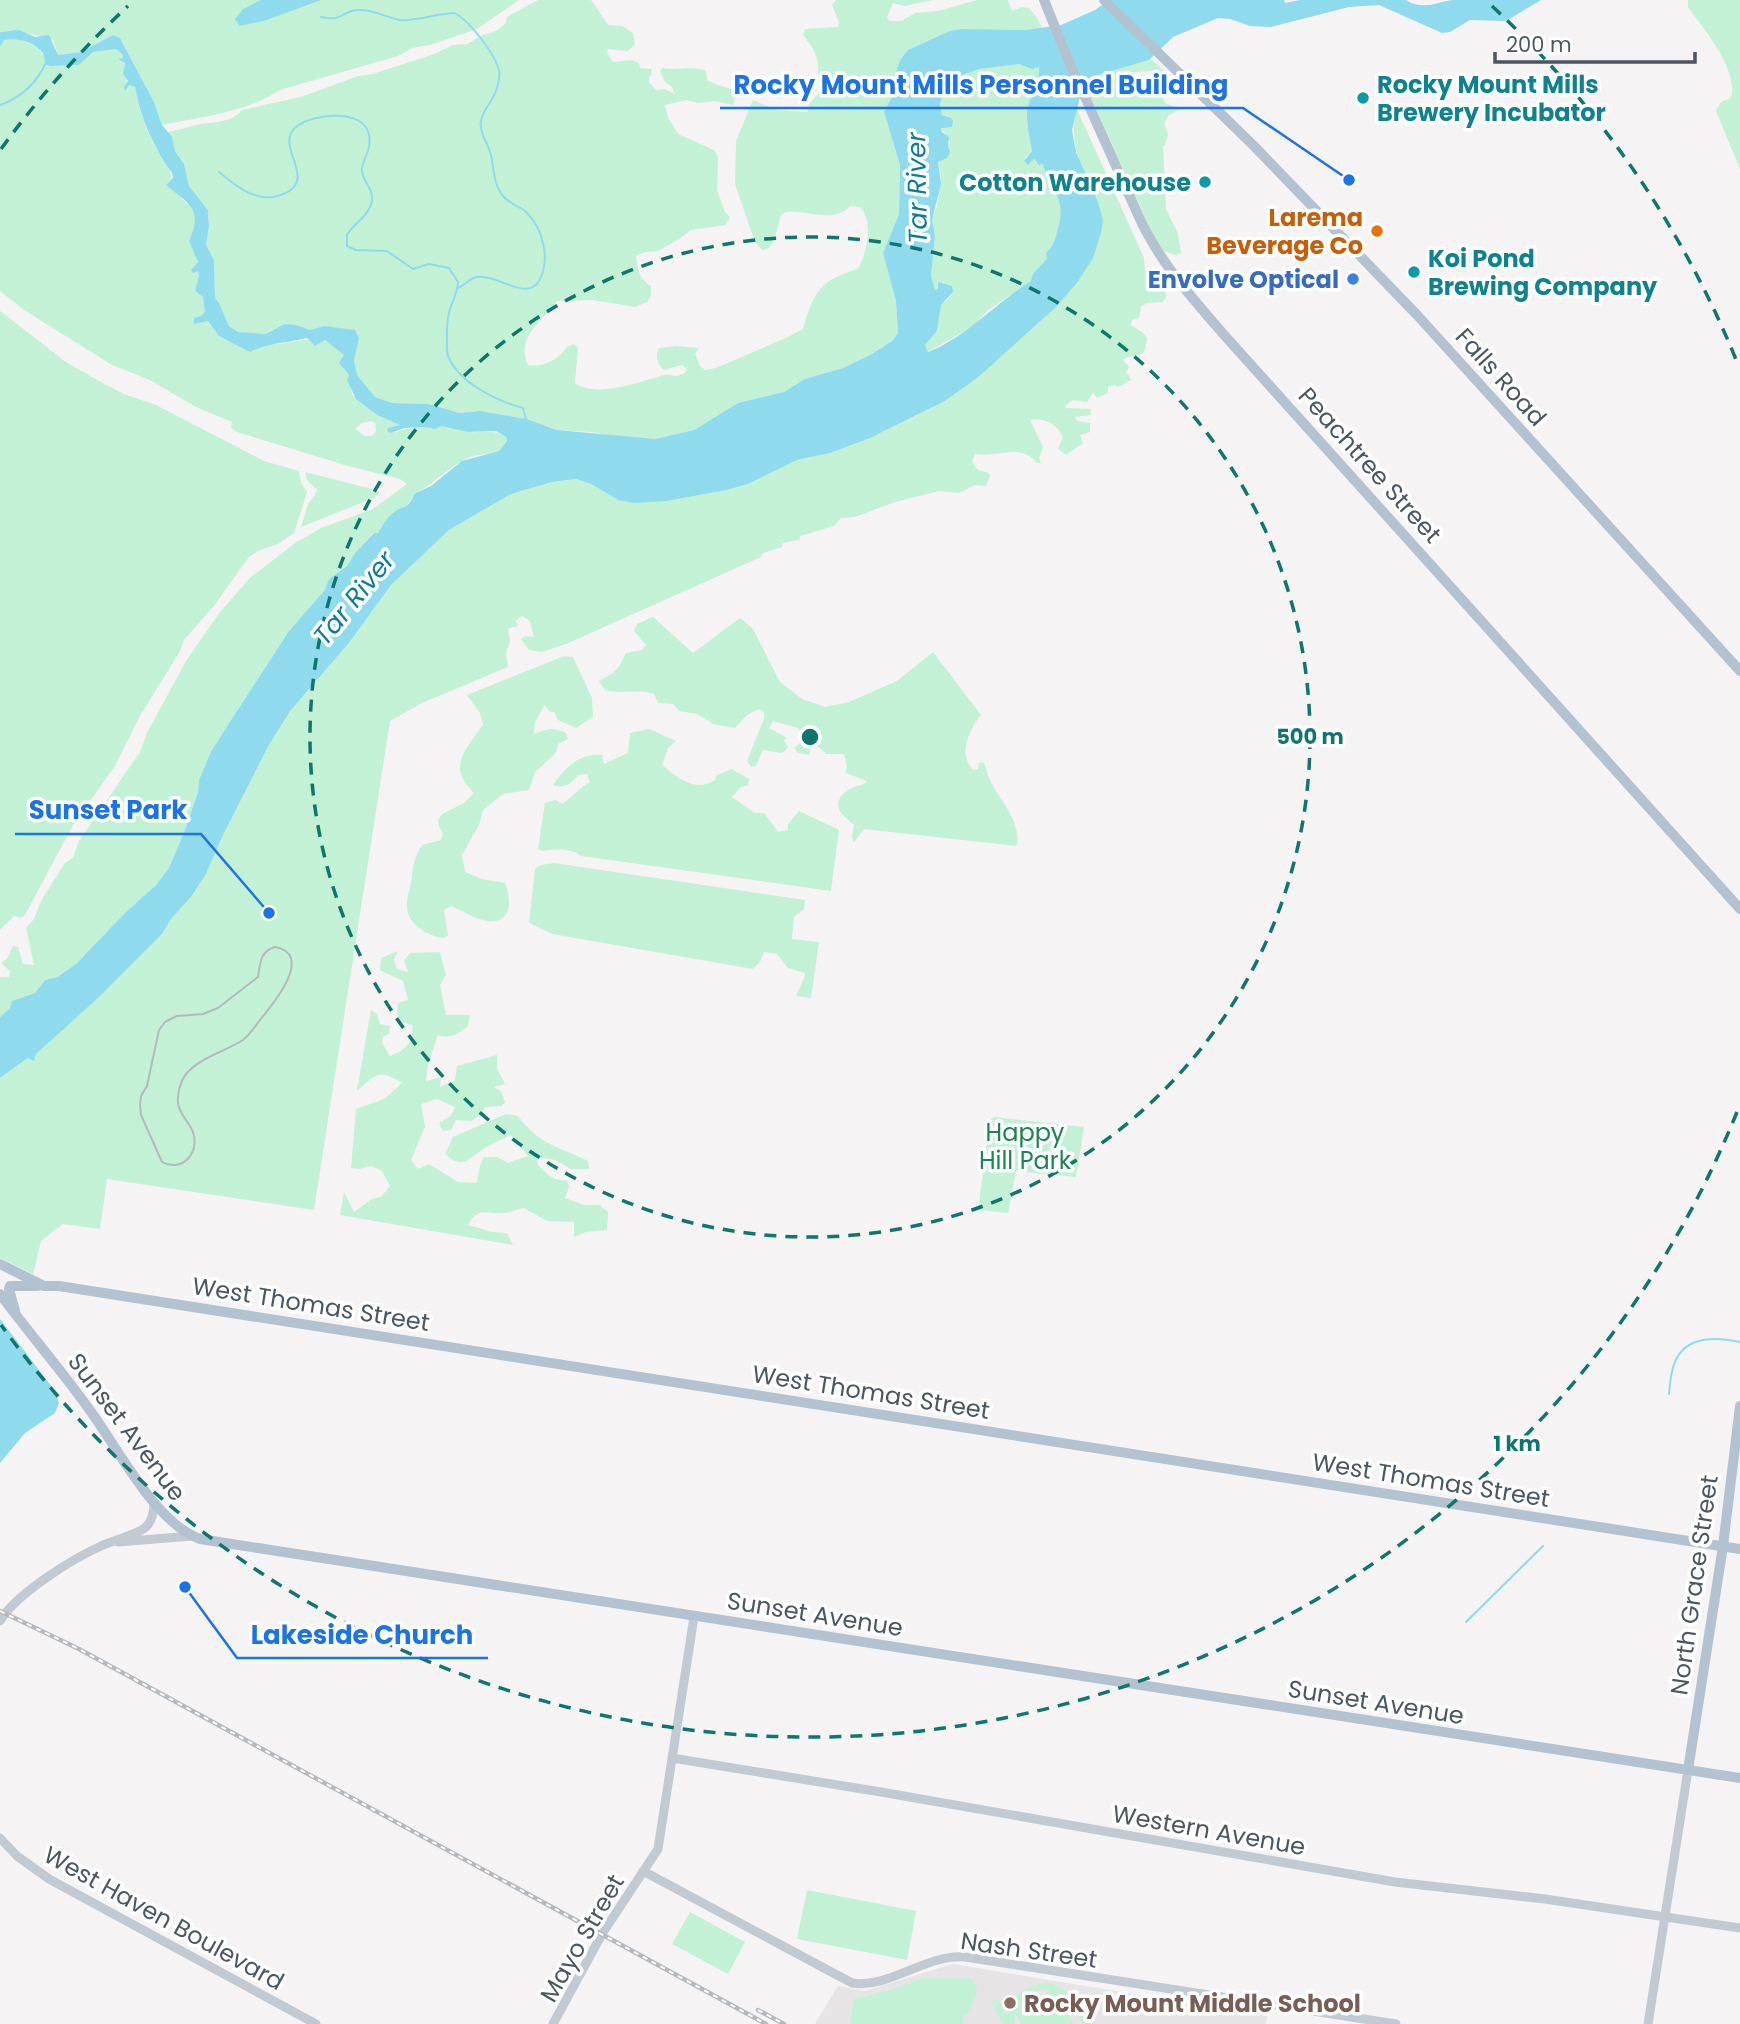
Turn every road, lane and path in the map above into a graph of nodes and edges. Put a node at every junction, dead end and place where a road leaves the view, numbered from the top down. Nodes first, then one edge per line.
1 (1044, 0) edge
2 (1104, 0) edge
3 (1740, 671) edge
4 (1740, 909) edge
5 (0, 1264) edge
6 (44, 1286) junction
7 (0, 1294) edge
8 (16, 1316) junction
9 (1740, 1406) edge
10 (153, 1502) junction
11 (192, 1536) junction
12 (112, 1542) junction
13 (1723, 1546) junction
14 (1740, 1549) edge
15 (2, 1617) edge
16 (694, 1617) junction
17 (672, 1758) junction
18 (1688, 1770) junction
19 (1740, 1778) edge
20 (0, 1838) edge
21 (643, 1871) junction
22 (1665, 1916) junction
23 (1740, 1927) edge
24 (316, 2024) edge
25 (554, 2024) edge
26 (1396, 2024) edge
27 (1648, 2024) edge

1 - 4 main road, Peachtree Street
2 - 3 main road, Falls Road
5 - 6 main road, West Thomas Street
6 - 8 main road
6 - 13 main road, West Thomas Street
7 - 8 main road, Sunset Avenue
8 - 10 main road, Sunset Avenue
9 - 13 main road, North Grace Street
10 - 11 main road, Sunset Avenue
10 - 12 street
11 - 12 street
11 - 16 main road, Sunset Avenue
12 - 15 street
13 - 14 main road, West Thomas Street
13 - 18 main road, North Grace Street
16 - 17 street, Mayo Street
16 - 18 main road, Sunset Avenue
17 - 21 street, Mayo Street
17 - 22 street, Western Avenue
18 - 19 main road, Sunset Avenue
18 - 22 street
20 - 24 street, West Haven Boulevard
21 - 25 street, Mayo Street
21 - 26 street, Nash Street
22 - 23 street, Western Avenue
22 - 27 street

